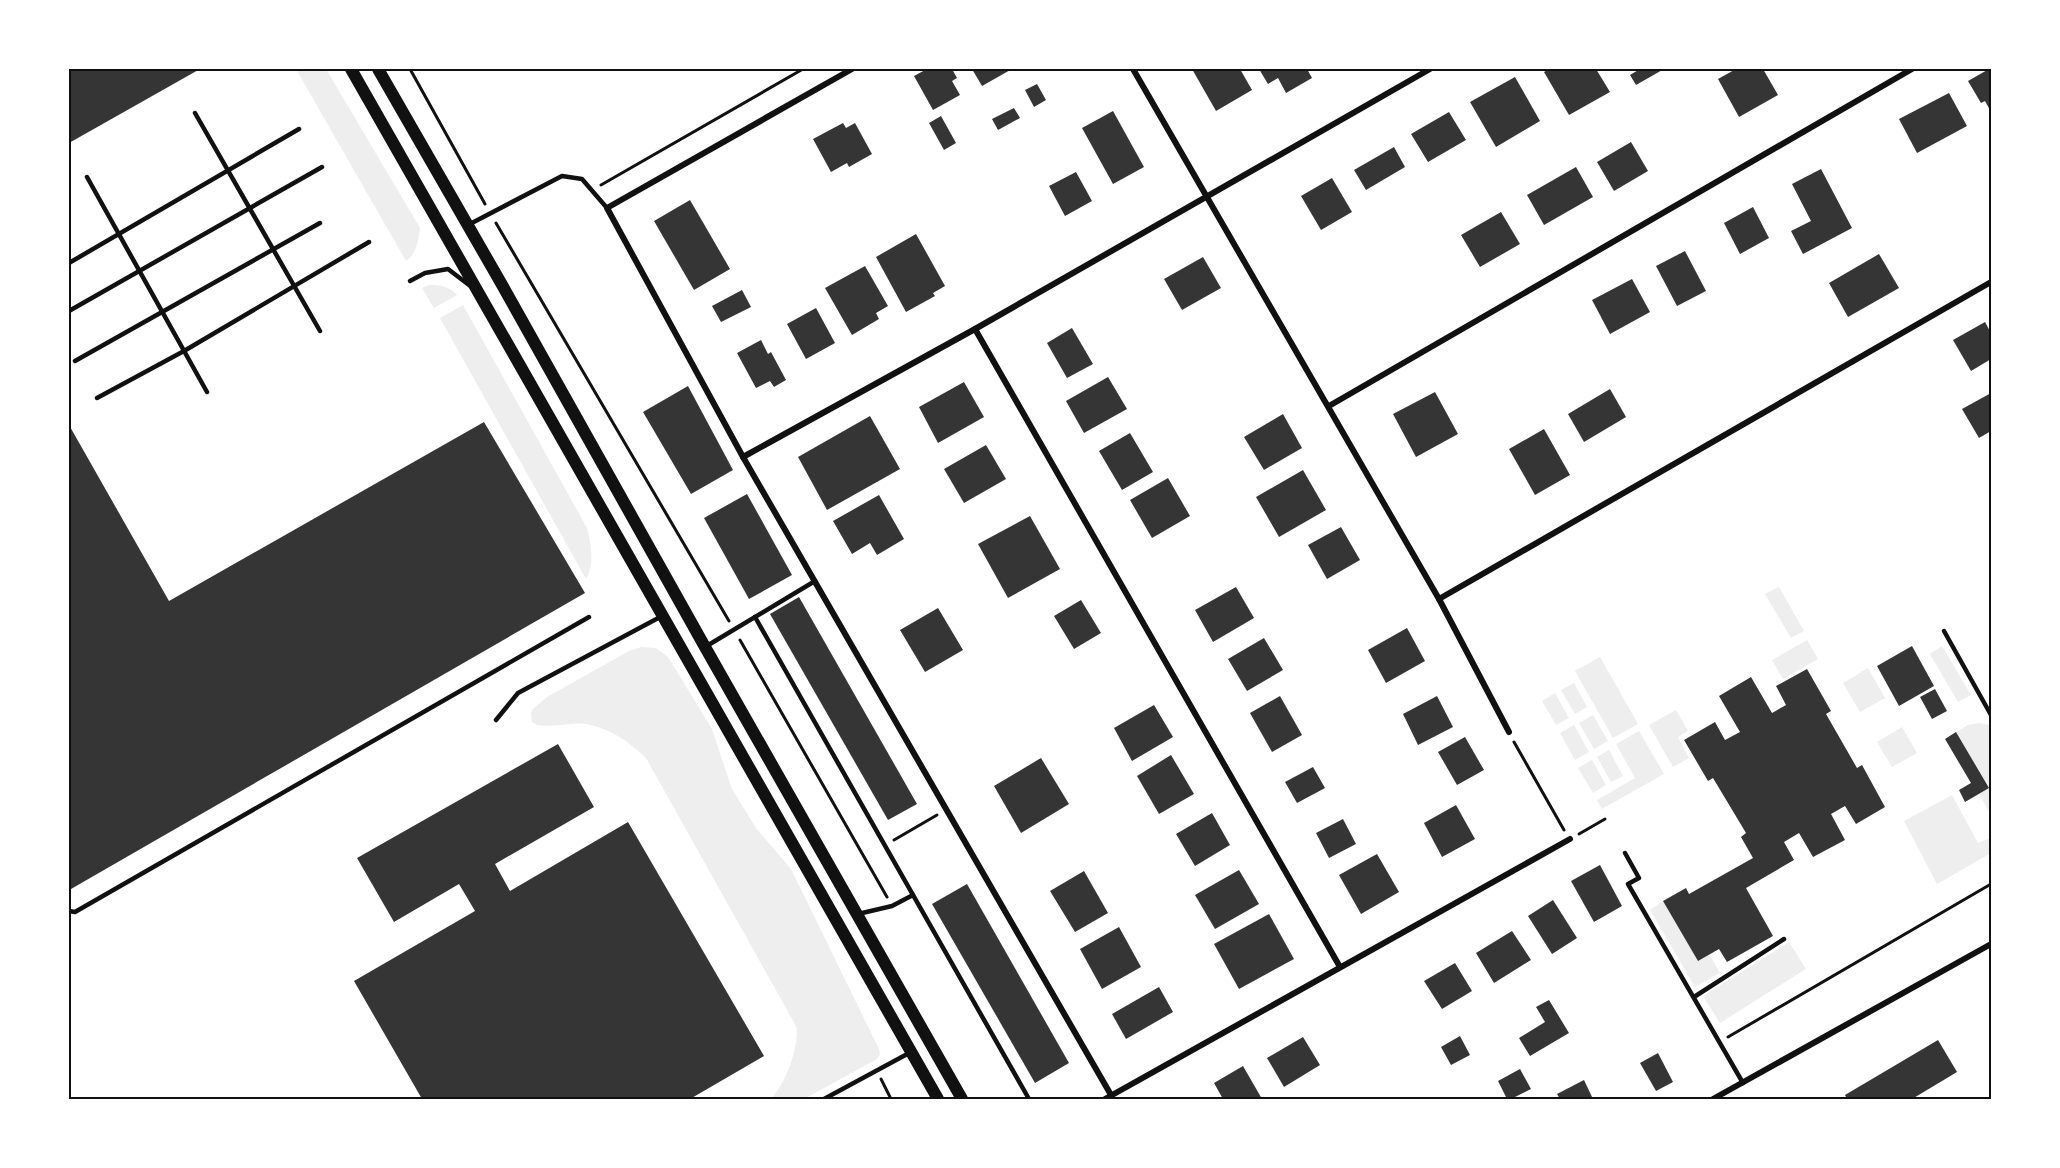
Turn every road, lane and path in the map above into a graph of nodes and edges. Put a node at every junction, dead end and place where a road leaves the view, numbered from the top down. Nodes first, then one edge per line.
1 (351, 69) edge
2 (378, 69) edge
3 (410, 69) edge
4 (803, 69) edge
5 (852, 69) edge
6 (1133, 69) edge
7 (1430, 69) edge
8 (1912, 69) edge
9 (195, 113) dead end
10 (299, 129) dead end
11 (322, 167) dead end
12 (228, 170) junction
13 (87, 177) dead end
14 (592, 190) junction
15 (1206, 197) junction
16 (607, 208) junction
17 (251, 210) junction
18 (490, 213) junction
19 (320, 223) dead end
20 (468, 225) junction
21 (119, 234) junction
22 (369, 242) dead end
23 (273, 249) junction
24 (69, 263) edge
25 (139, 270) junction
26 (410, 281) dead end
27 (1991, 282) edge
28 (294, 285) junction
29 (480, 294) junction
30 (69, 311) edge
31 (162, 311) junction
32 (975, 329) junction
33 (320, 331) dead end
34 (184, 351) junction
35 (75, 361) dead end
36 (207, 392) dead end
37 (97, 398) dead end
38 (1329, 406) junction
39 (744, 457) junction
40 (815, 581) junction
41 (1439, 599) junction
42 (662, 616) junction
43 (589, 617) dead end
44 (755, 617) junction
45 (734, 629) junction
46 (1944, 631) dead end
47 (705, 647) junction
48 (1991, 716) edge
49 (496, 720) dead end
50 (1509, 732) joint
51 (947, 810) junction
52 (1605, 819) dead end
53 (1570, 839) junction
54 (884, 845) junction
55 (1625, 853) dead end
56 (1991, 884) edge
57 (913, 895) junction
58 (892, 906) junction
59 (69, 910) edge
60 (858, 914) junction
61 (1784, 939) dead end
62 (1991, 944) edge
63 (1340, 967) junction
64 (1694, 997) junction
65 (1719, 1042) junction
66 (911, 1052) junction
67 (1743, 1083) junction
68 (1108, 1097) edge
69 (824, 1099) edge
70 (938, 1099) edge
71 (962, 1099) edge
72 (1029, 1099) edge
73 (1713, 1099) edge

1 - 29 main road
2 - 20 main road
3 - 18 path
4 - 14 path
5 - 16 street
6 - 15 street
7 - 15 street
8 - 38 street
9 - 12 lane
10 - 12 lane
11 - 17 lane
12 - 17 lane
12 - 21 lane
13 - 21 lane
14 - 16 lane
14 - 18 lane
15 - 32 street
15 - 38 street
16 - 39 street
17 - 23 lane
17 - 25 lane
18 - 20 lane
18 - 45 path
19 - 23 lane
20 - 47 main road
21 - 24 lane
21 - 25 lane
22 - 28 lane
23 - 28 lane
23 - 31 lane
25 - 30 lane
25 - 31 lane
26 - 29 lane
27 - 41 street
28 - 33 lane
28 - 34 lane
29 - 42 main road
31 - 34 lane
31 - 35 lane
32 - 39 street
32 - 63 street
34 - 36 lane
34 - 37 lane
38 - 41 street
39 - 40 street
40 - 44 lane
40 - 51 street
41 - 50 street
42 - 49 lane
42 - 66 main road
43 - 59 lane
44 - 45 lane
44 - 54 lane
45 - 47 lane
45 - 58 path
46 - 48 lane
47 - 60 main road
50 - 53 path
51 - 54 path
51 - 68 street
52 - 53 path
53 - 63 street
54 - 57 lane
55 - 64 lane
56 - 65 path
57 - 58 lane
57 - 72 lane
58 - 60 lane
60 - 71 main road
61 - 64 lane
62 - 67 street
63 - 68 street
64 - 65 lane
65 - 67 lane
66 - 69 lane
66 - 70 main road
67 - 73 street

